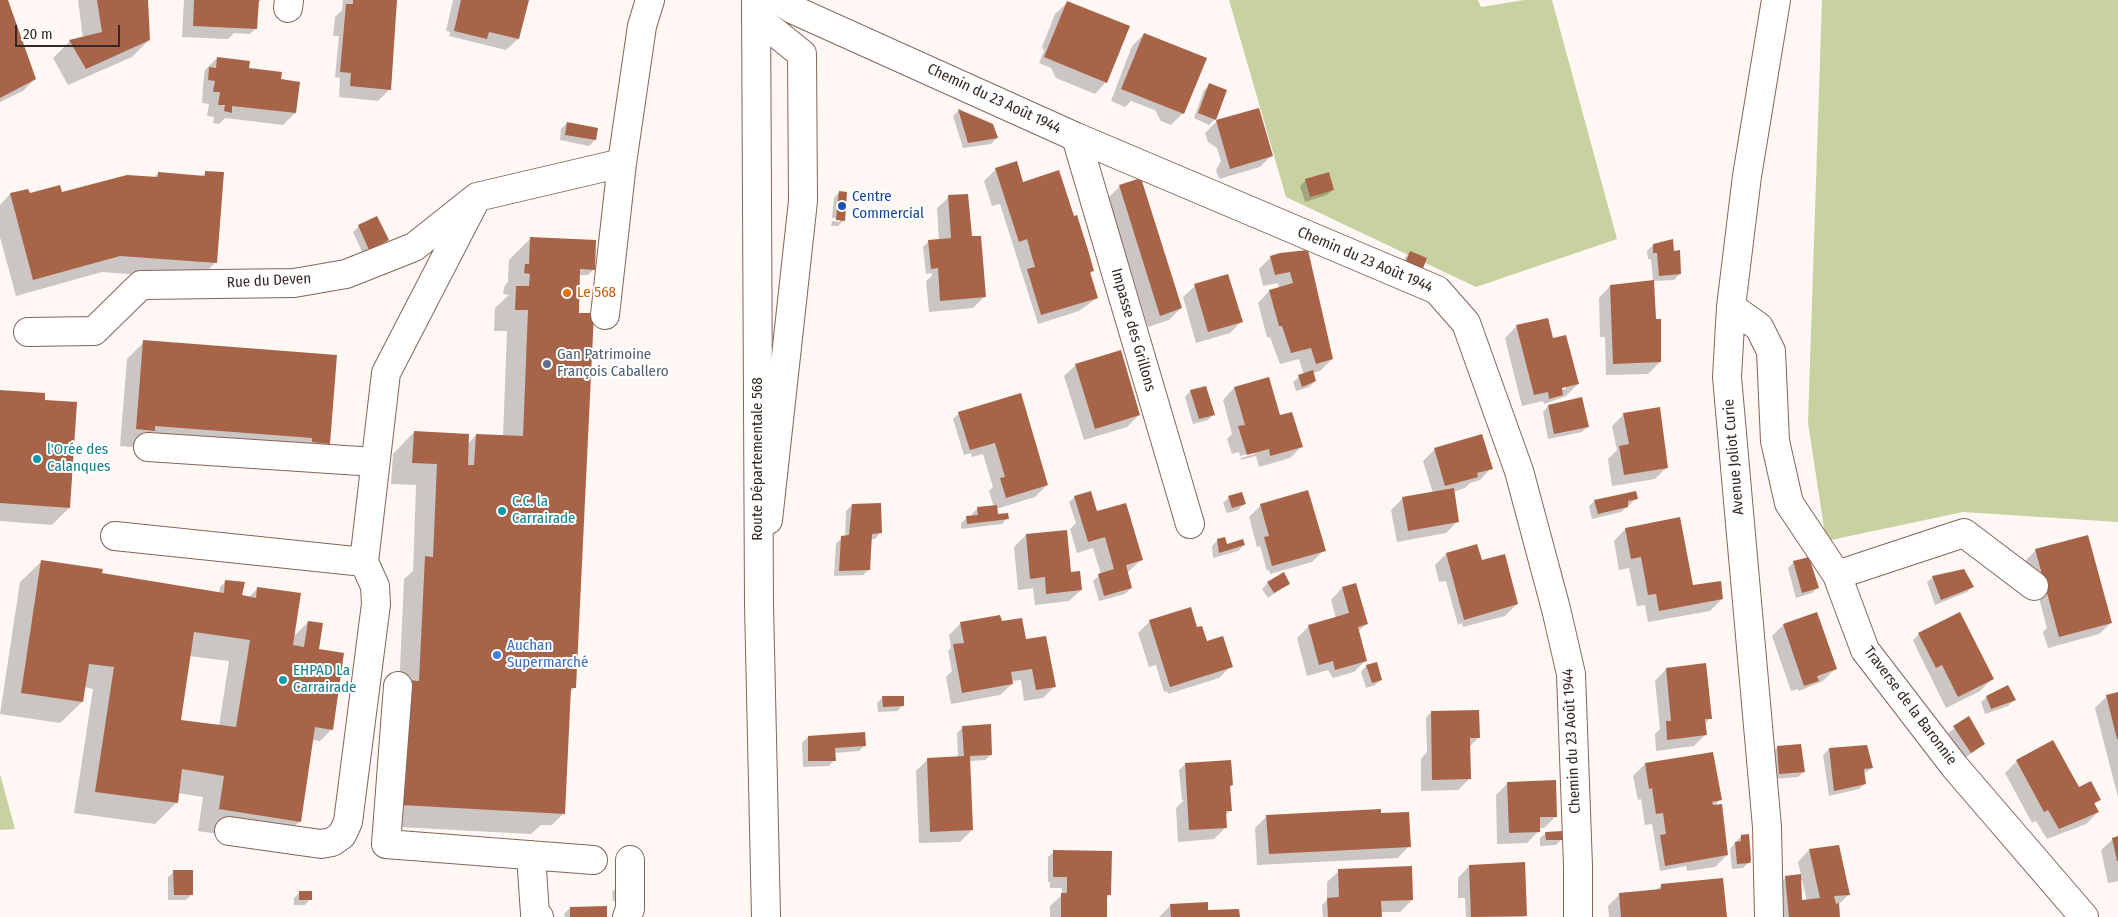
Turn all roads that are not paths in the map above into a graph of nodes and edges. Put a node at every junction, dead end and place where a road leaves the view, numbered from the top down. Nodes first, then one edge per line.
1 (650, 0) edge
2 (779, 0) edge
3 (1776, 0) edge
4 (756, 8) edge
5 (1076, 137) junction
6 (622, 163) junction
7 (477, 197) junction
8 (1731, 307) junction
9 (605, 315) dead end
10 (28, 332) dead end
11 (148, 447) dead end
12 (376, 462) junction
13 (1190, 524) dead end
14 (116, 536) dead end
15 (364, 562) junction
16 (1837, 575) junction
17 (2034, 586) dead end
18 (759, 604) junction
19 (398, 686) dead end
20 (229, 831) dead end
21 (531, 855) junction
22 (593, 860) dead end
23 (630, 860) dead end
24 (539, 917) edge
25 (627, 917) edge
26 (766, 917) edge
27 (1578, 917) edge
28 (1769, 917) edge
29 (2084, 917) edge

1 - 6 street
2 - 5 street, Chemin du 23 Août 1944
3 - 8 street, Avenue Joliot Curie
4 - 18 street, Route Départementale 568
4 - 18 street
5 - 13 street, Impasse des Grillons
5 - 27 street, Chemin du 23 Août 1944
6 - 7 street, Rue du Deven
6 - 9 street
7 - 10 street, Rue du Deven
7 - 12 street
8 - 16 street, Traverse de la Baronnie
8 - 28 street, Avenue Joliot Curie
11 - 12 street
12 - 15 street
14 - 15 street
15 - 20 street
16 - 17 street
16 - 29 street, Traverse de la Baronnie
18 - 26 street, Route Départementale 568
19 - 21 street
21 - 22 street
21 - 24 street
23 - 25 street

